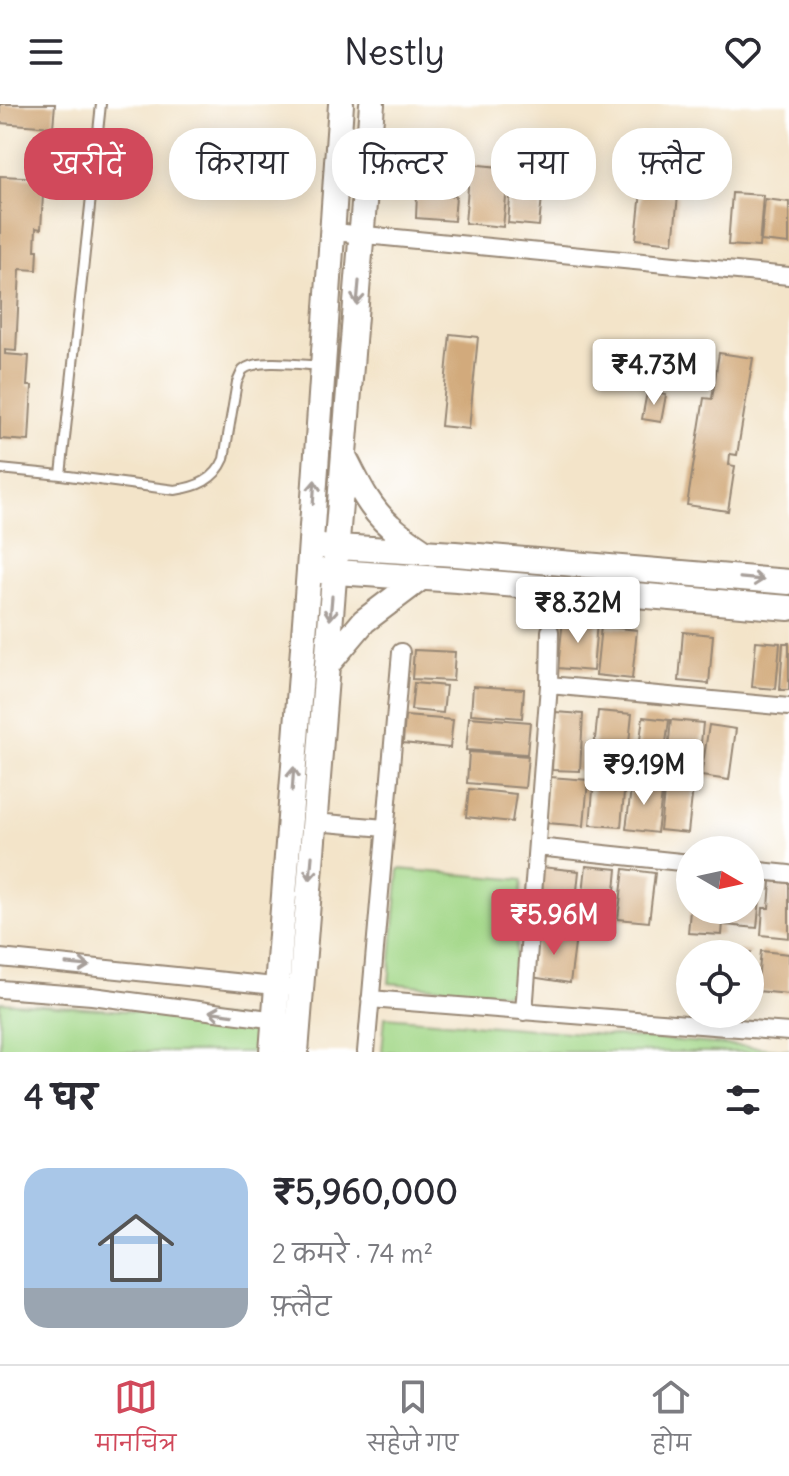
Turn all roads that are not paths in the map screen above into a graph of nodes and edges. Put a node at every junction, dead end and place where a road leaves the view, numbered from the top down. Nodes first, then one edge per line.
1 (101, 104) edge
2 (341, 104) edge
3 (372, 104) edge
4 (334, 232) junction
5 (363, 235) junction
6 (789, 276) edge
7 (322, 366) junction
8 (344, 455) junction
9 (0, 469) edge
10 (61, 475) junction
11 (311, 545) junction
12 (336, 547) junction
13 (425, 552) junction
14 (474, 556) junction
15 (309, 570) junction
16 (334, 572) junction
17 (694, 574) junction
18 (421, 578) junction
19 (470, 581) junction
20 (789, 582) edge
21 (691, 600) junction
22 (789, 608) edge
23 (550, 631) dead end
24 (401, 652) dead end
25 (327, 665) junction
26 (549, 685) junction
27 (789, 707) edge
28 (314, 822) junction
29 (385, 828) junction
30 (537, 847) junction
31 (676, 862) edge
32 (764, 871) edge
33 (789, 874) edge
34 (0, 958) edge
35 (289, 988) junction
36 (0, 989) edge
37 (370, 999) junction
38 (524, 1012) junction
39 (286, 1022) junction
40 (789, 1032) edge
41 (272, 1052) edge
42 (296, 1052) edge
43 (366, 1052) edge

1 - 10 lane
2 - 4 main road
3 - 5 main road
4 - 5 street
4 - 7 main road
5 - 6 street
5 -> 8 main road
7 - 10 lane
11 -> 7 main road
8 - 12 main road
8 - 13 main road
9 - 10 lane
11 - 12 main road
11 - 15 main road
12 - 13 main road
12 - 16 main road
13 - 14 main road
14 - 17 main road
14 - 19 main road
15 - 16 main road
35 -> 15 main road
16 - 18 main road
16 -> 25 main road
17 -> 20 main road
17 - 21 main road
18 - 19 main road
18 - 25 main road
19 - 21 main road
21 - 22 main road
23 - 26 street
24 - 29 street
25 - 28 main road
26 - 27 street
26 - 30 street
28 - 29 street
28 -> 35 main road
29 - 37 street
30 - 31 street
30 - 38 street
32 - 33 street
34 -> 35 street
35 - 39 main road
39 -> 36 street
37 - 38 street
37 - 43 street
38 - 40 street
39 - 41 main road
39 - 42 main road

